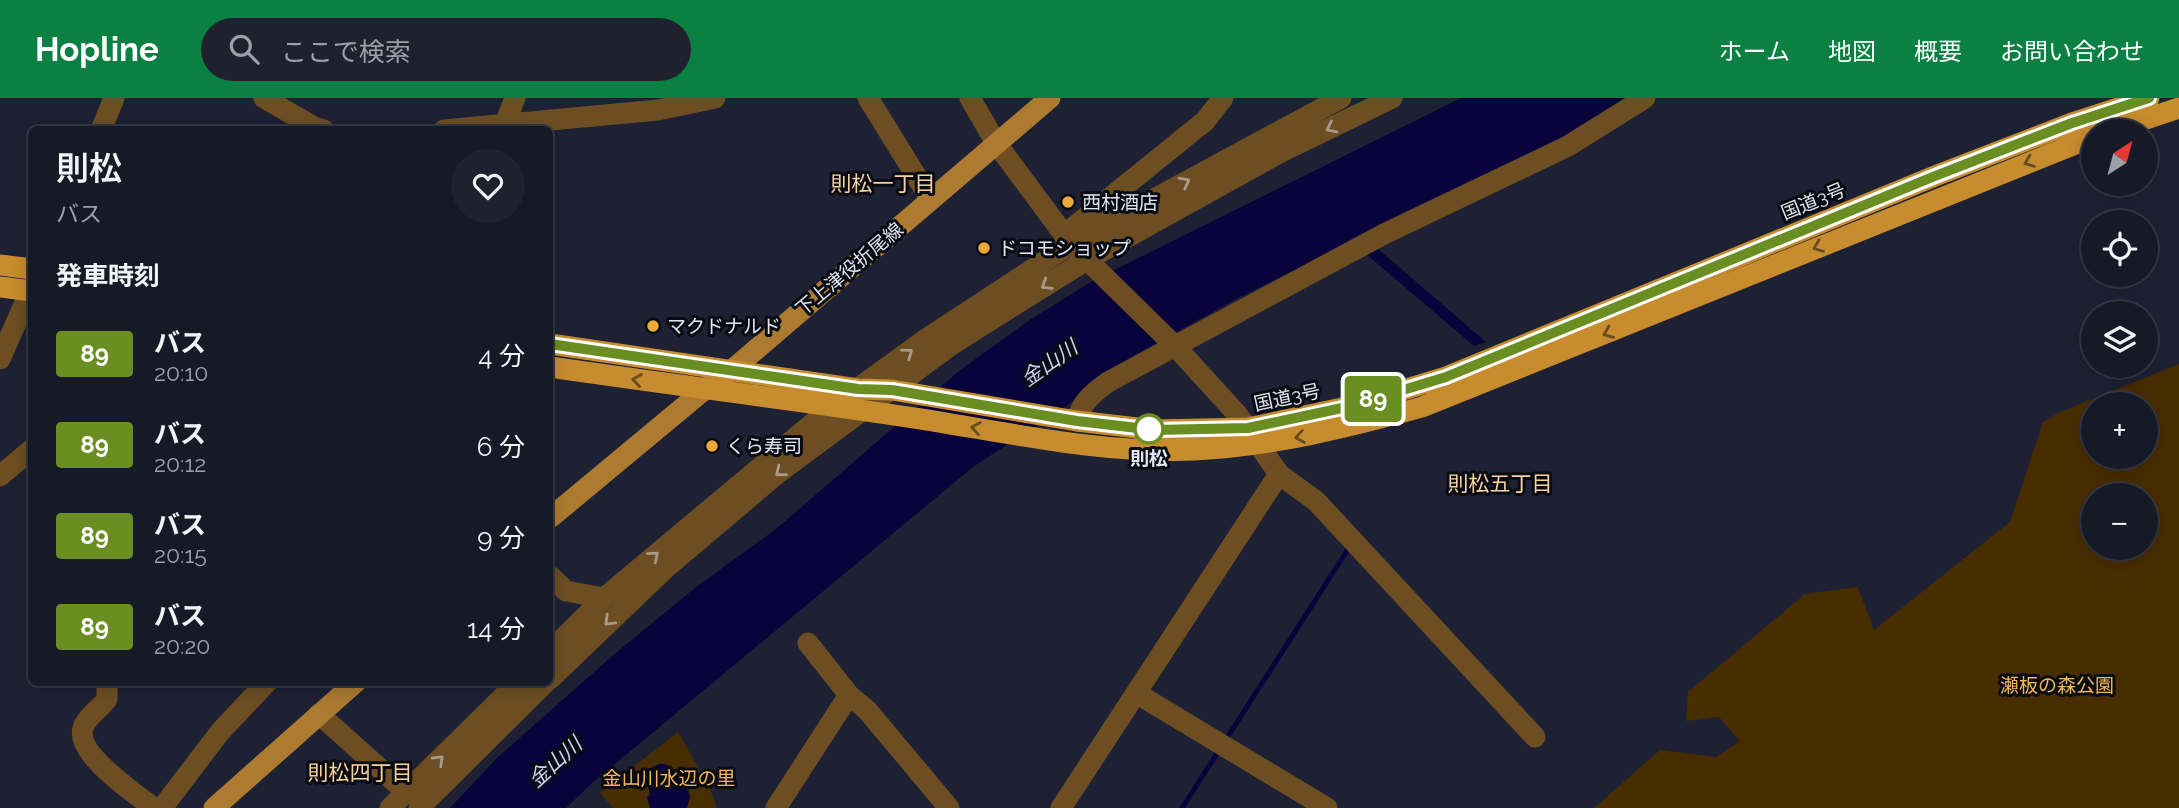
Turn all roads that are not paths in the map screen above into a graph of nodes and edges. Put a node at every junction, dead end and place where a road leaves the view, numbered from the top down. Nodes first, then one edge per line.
1 (114, 98) edge
2 (264, 98) edge
3 (715, 98) edge
4 (868, 98) edge
5 (970, 98) edge
6 (1050, 98) edge
7 (1223, 98) edge
8 (1341, 98) edge
9 (1645, 98) edge
10 (2149, 98) edge
11 (1391, 99) edge
12 (2179, 108) edge
13 (2146, 119) edge
14 (103, 126) edge
15 (312, 126) edge
16 (487, 126) edge
17 (2081, 142) edge
18 (996, 143) junction
19 (930, 201) junction
20 (1067, 240) junction
21 (1088, 259) junction
22 (0, 265) edge
23 (28, 268) edge
24 (0, 287) edge
25 (28, 289) edge
26 (28, 296) edge
27 (553, 344) edge
28 (1175, 346) junction
29 (0, 359) edge
30 (553, 367) edge
31 (732, 370) junction
32 (858, 389) junction
33 (704, 390) junction
34 (892, 390) junction
35 (831, 408) junction
36 (859, 411) junction
37 (1073, 420) junction
38 (1253, 437) junction
39 (28, 452) edge
40 (1279, 474) junction
41 (0, 476) edge
42 (553, 516) edge
43 (553, 579) edge
44 (604, 598) junction
45 (808, 643) dead end
46 (553, 648) edge
47 (553, 676) edge
48 (107, 686) dead end
49 (258, 686) edge
50 (351, 686) edge
51 (514, 686) edge
52 (542, 686) edge
53 (1136, 693) junction
54 (849, 695) junction
55 (319, 714) junction
56 (1535, 737) dead end
57 (413, 800) edge
58 (154, 808) edge
59 (162, 808) edge
60 (214, 808) edge
61 (390, 808) edge
62 (776, 808) edge
63 (949, 808) edge
64 (1061, 808) edge
65 (1327, 808) edge

1 - 14 street
2 - 15 street
3 - 16 street
4 - 19 street
5 - 18 street
6 - 18 main road, 下上津役折尾線
7 - 20 street
20 -> 8 street
9 - 28 street
10 - 38 highway, 国道3号
11 -> 21 street
12 - 13 highway
17 -> 38 highway, 国道3号
18 - 19 main road, 下上津役折尾線
18 - 20 street
19 - 31 main road, 下上津役折尾線
20 - 21 street
32 -> 20 street
21 - 28 street
21 -> 34 street
22 - 23 highway
24 - 25 highway
26 - 29 street
27 - 31 highway, 国道3号
28 - 37 street
28 - 38 street
33 -> 30 highway, 国道3号
31 - 32 highway, 国道3号
31 - 33 main road, 下上津役折尾線
32 - 34 highway, 国道3号
32 - 35 street
33 - 35 highway, 国道3号
33 - 42 main road, 下上津役折尾線
34 - 36 street
34 - 37 highway, 国道3号
35 - 36 highway, 国道3号
44 -> 35 street
38 -> 36 highway, 国道3号
36 -> 47 street
37 - 38 highway, 国道3号
38 - 40 street
39 - 41 street
40 - 53 street
40 - 56 street
43 - 44 street
44 - 46 street
45 - 54 street
48 - 58 street
49 - 59 street
50 - 55 main road
57 -> 51 street
52 - 57 street
53 - 64 street
53 - 65 street
54 - 62 street
54 - 63 street
55 - 57 street
55 - 60 main road
57 - 61 street

